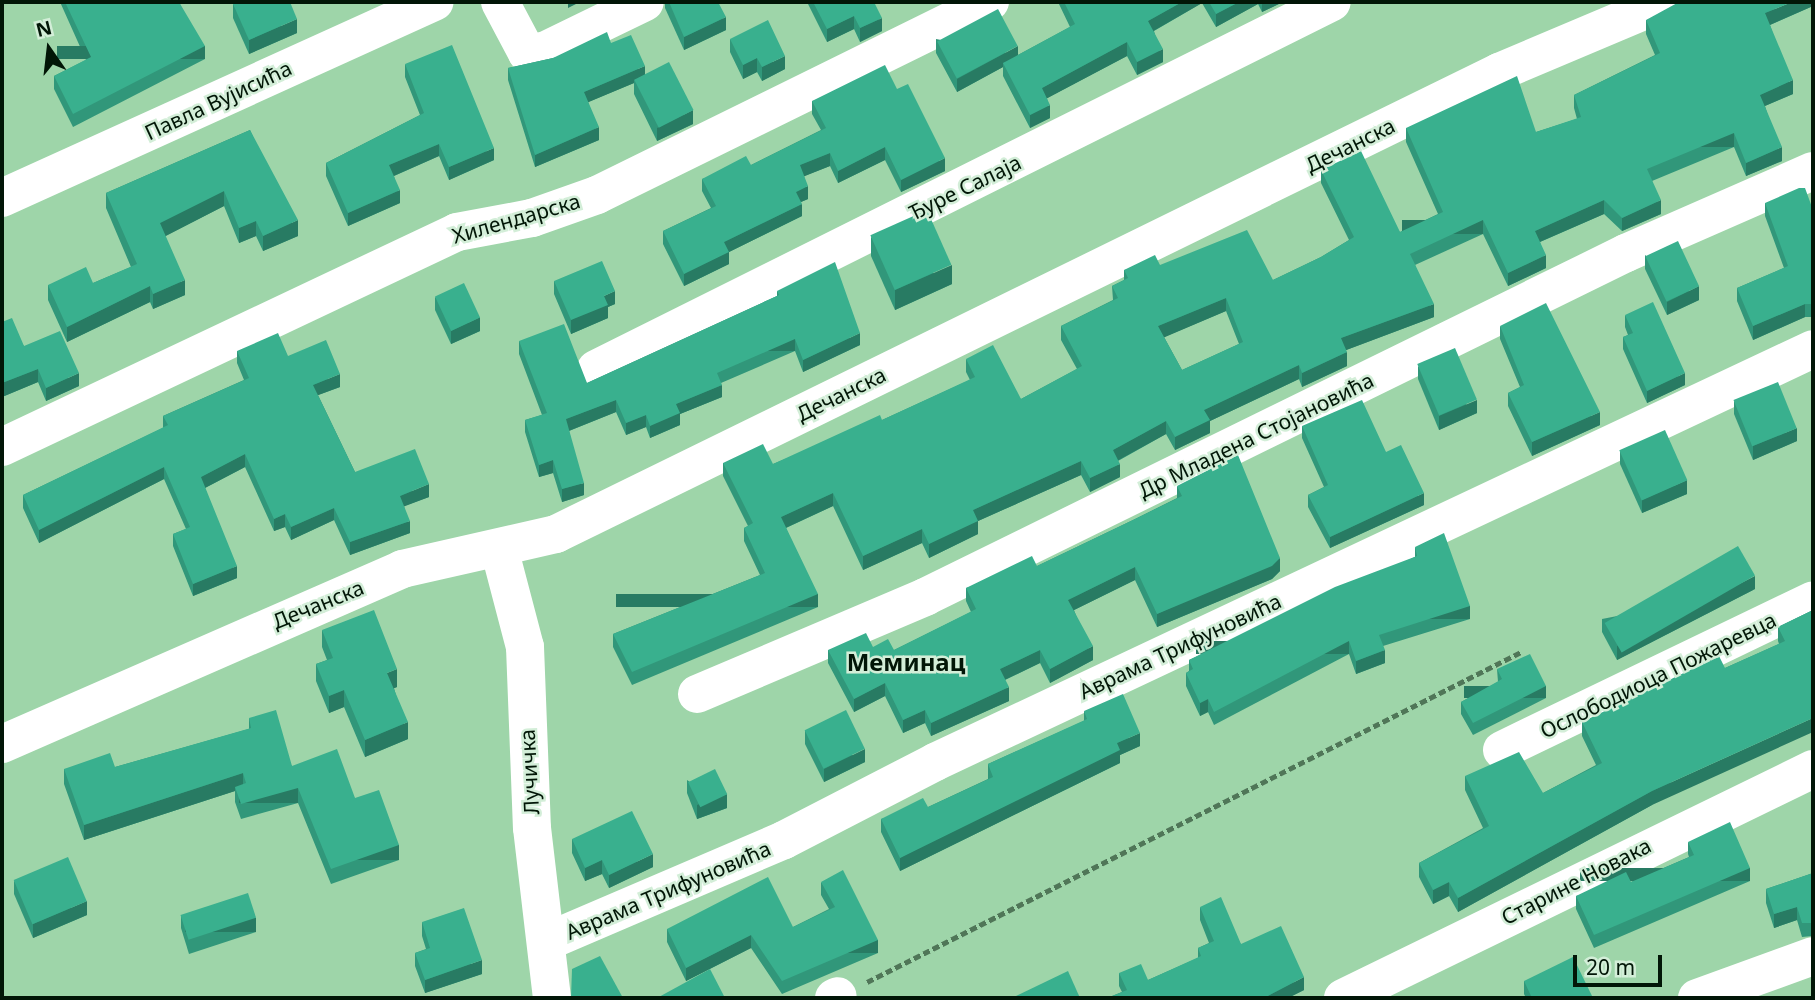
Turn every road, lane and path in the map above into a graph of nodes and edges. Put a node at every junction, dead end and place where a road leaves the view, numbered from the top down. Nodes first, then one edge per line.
1 (435, 2) edge
2 (500, 2) edge
3 (645, 2) edge
4 (990, 2) edge
5 (1332, 2) edge
6 (1664, 2) edge
7 (1813, 171) edge
8 (2, 198) edge
9 (1813, 349) edge
10 (596, 369) dead end
11 (2, 447) edge
12 (499, 548) junction
13 (1813, 600) edge
14 (1521, 652) dead end
15 (697, 694) dead end
16 (2, 744) edge
17 (1502, 750) dead end
18 (1813, 769) edge
19 (547, 942) junction
20 (1813, 956) edge
21 (836, 997) edge
22 (552, 998) edge
23 (1343, 998) edge
24 (1697, 998) edge

1 - 8 street, Павла Вујисића
2 - 3 street
4 - 11 street, Хилендарска
5 - 10 street, Ђуре Салаја
6 - 12 street, Дечанска
7 - 15 street, Др Младена Стојановића
9 - 19 street, Аврама Трифуновића
12 - 16 street, Дечанска
12 - 19 street, Лучичка
13 - 17 street, Ослободиоца Пожаревца
14 - 21 path
18 - 23 street, Старине Новака
19 - 22 street, Лучичка
20 - 24 street

